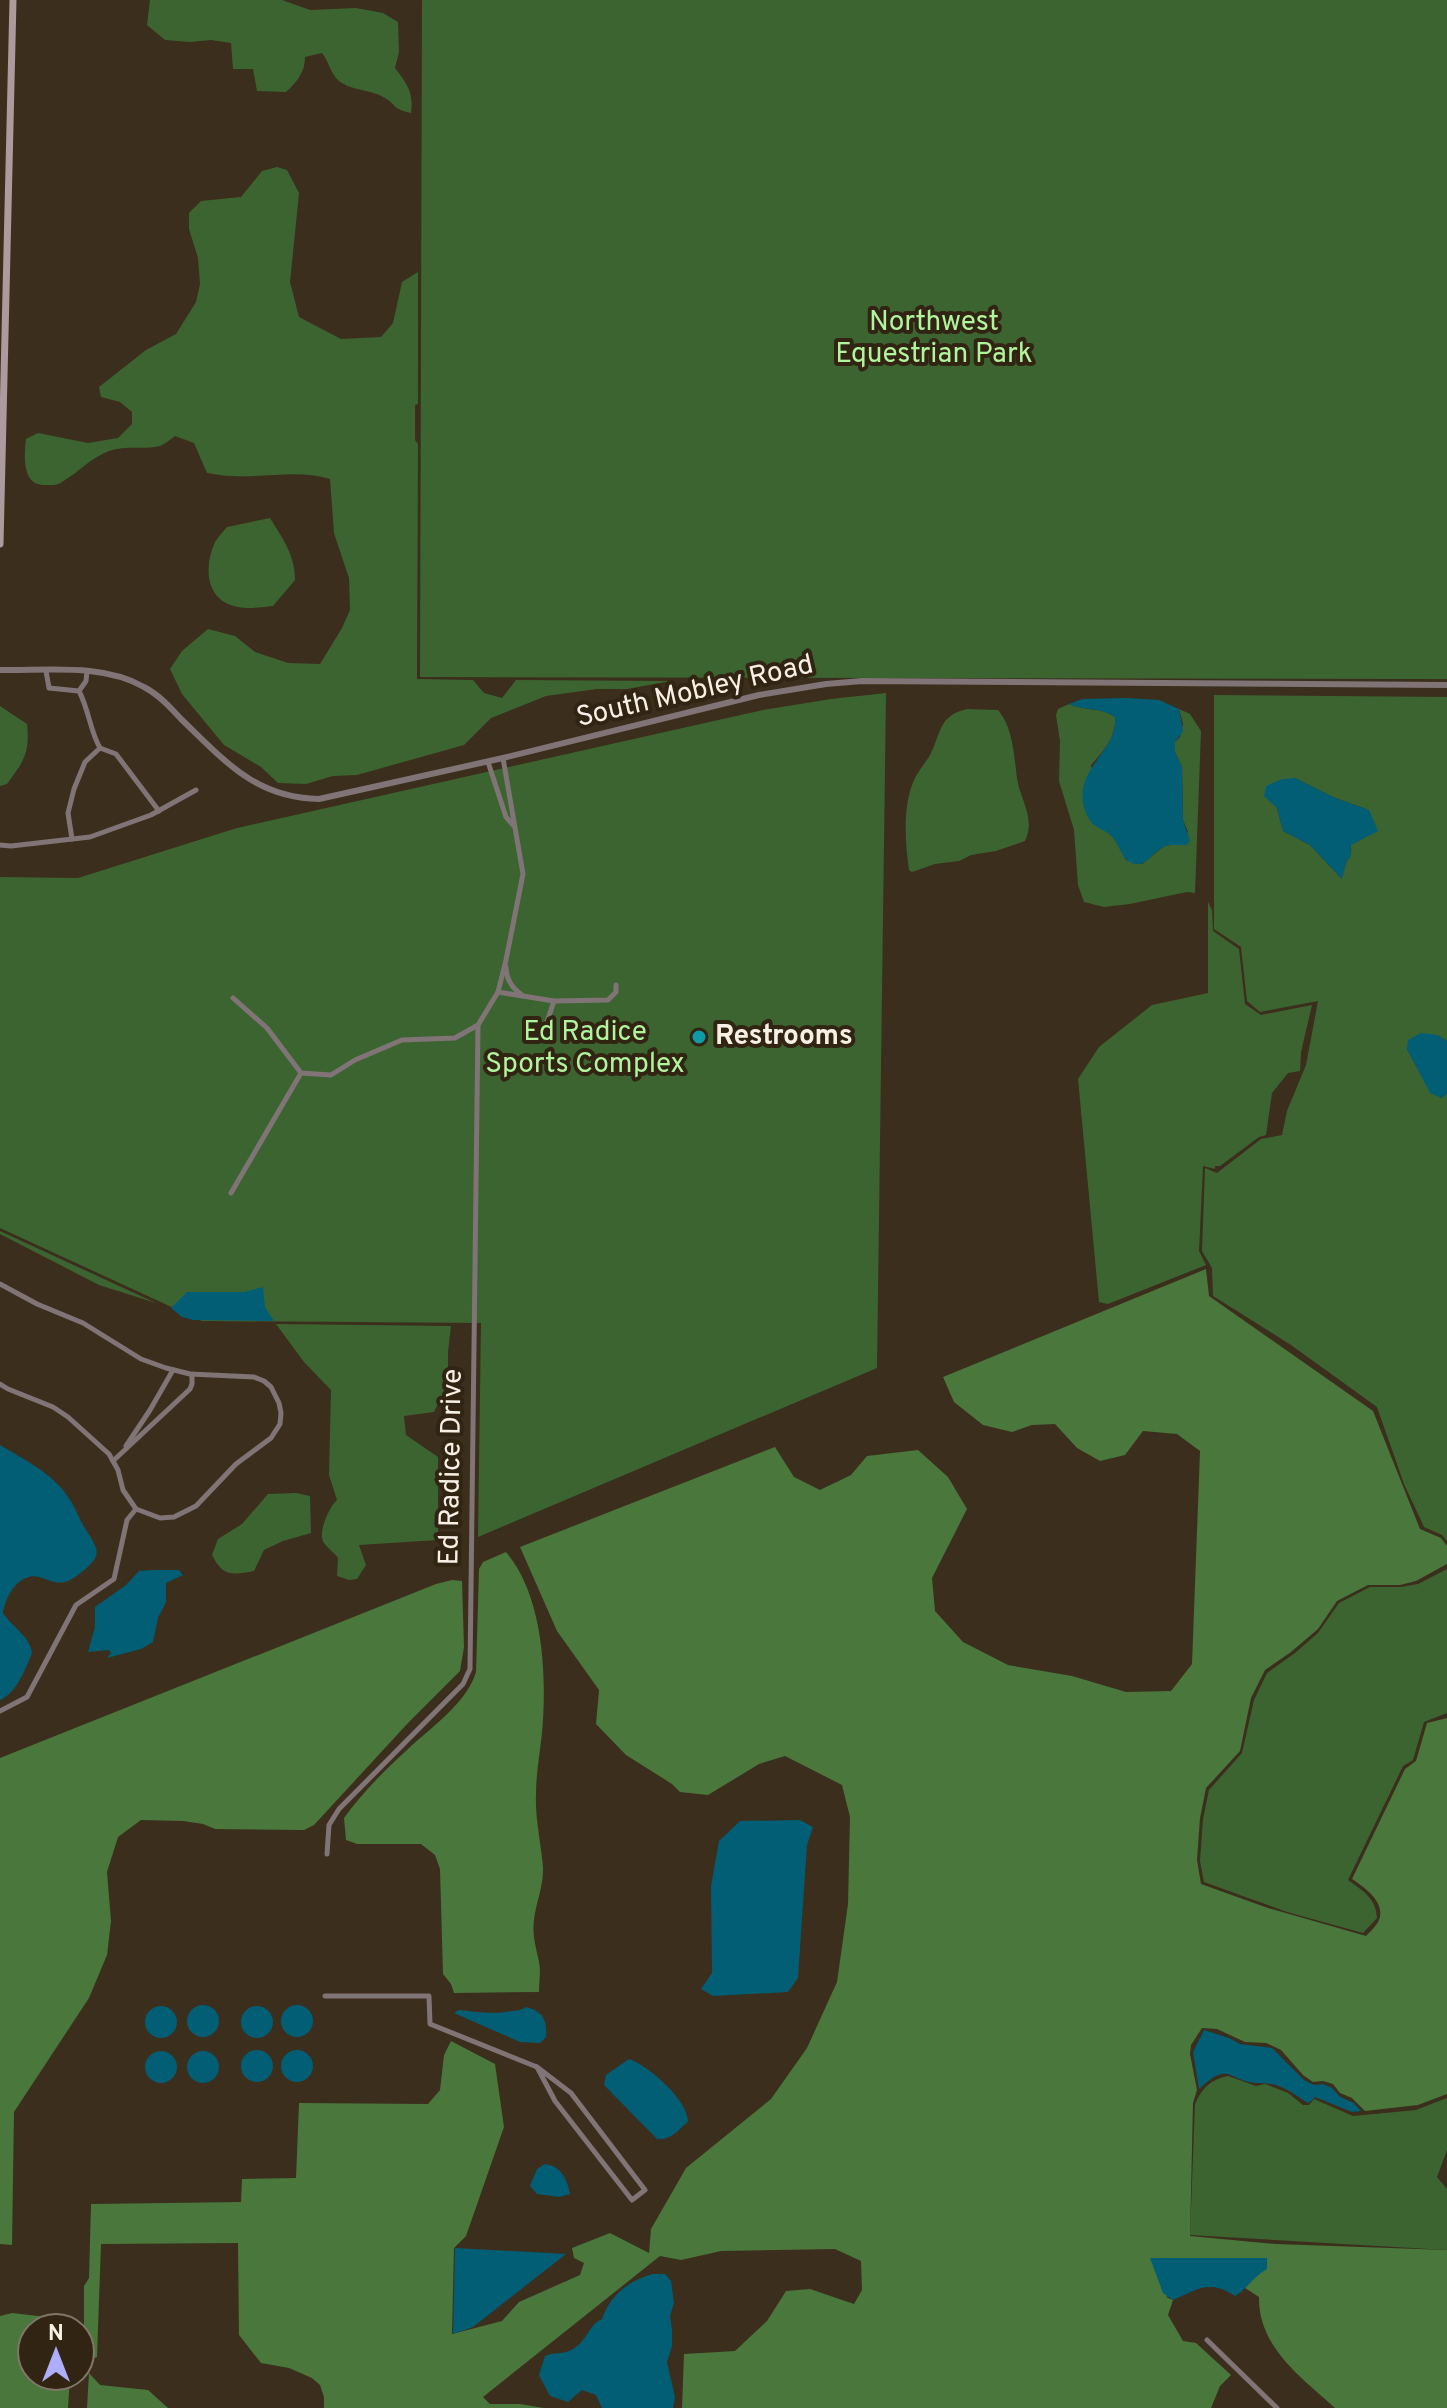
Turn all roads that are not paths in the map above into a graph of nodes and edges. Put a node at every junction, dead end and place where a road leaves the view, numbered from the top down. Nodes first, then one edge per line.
1 (13, 0) edge
2 (4, 250) edge
3 (0, 544) edge
4 (0, 670) edge
5 (46, 671) junction
6 (87, 671) junction
7 (1447, 685) edge
8 (79, 691) junction
9 (100, 748) junction
10 (503, 758) junction
11 (488, 762) junction
12 (196, 790) dead end
13 (159, 811) junction
14 (514, 827) junction
15 (72, 839) junction
16 (0, 845) edge
17 (506, 960) junction
18 (616, 985) dead end
19 (498, 992) junction
20 (522, 996) junction
21 (233, 998) dead end
22 (554, 1001) junction
23 (478, 1025) junction
24 (538, 1028) dead end
25 (301, 1073) junction
26 (231, 1193) dead end
27 (0, 1284) edge
28 (173, 1370) junction
29 (192, 1374) junction
30 (0, 1384) edge
31 (126, 1447) junction
32 (113, 1461) junction
33 (136, 1509) junction
34 (0, 1711) edge
35 (327, 1854) dead end
36 (325, 1996) dead end
37 (537, 2067) junction
38 (1207, 2340) dead end
39 (1275, 2407) edge

1 - 2 main road
2 - 3 main road
4 - 5 street, South Mobley Road
5 - 6 street, South Mobley Road
5 - 8 street
6 - 8 street
6 - 11 street, South Mobley Road
7 - 10 street, South Mobley Road
8 - 9 street
9 - 13 street
9 - 15 street
10 - 11 street, South Mobley Road
10 - 14 street
11 - 14 street
12 - 13 street
13 - 15 street
14 - 17 street
15 - 16 street
17 - 19 street
17 - 20 street
18 - 22 street
19 - 20 street
19 - 23 street
20 - 22 street
21 - 25 street
22 - 24 street
23 - 25 street
23 - 35 street, Ed Radice Drive
25 - 26 street
27 - 28 street
28 - 29 street
28 - 31 street
29 - 31 street
29 - 33 street
30 - 32 street
31 - 32 street
32 - 33 street
33 - 34 street
36 - 37 street
37 - 37 street
38 - 39 street

